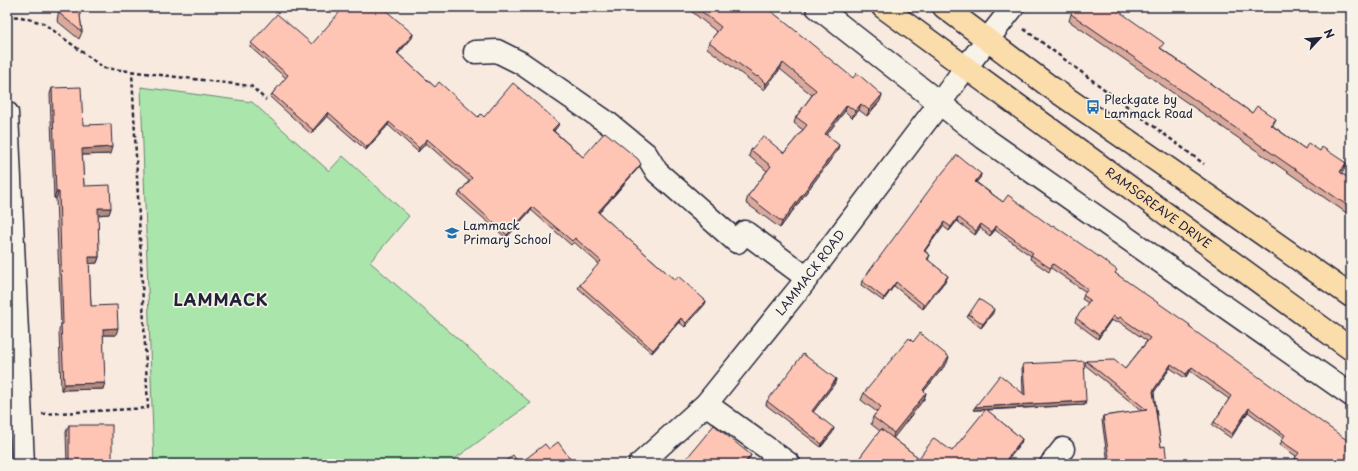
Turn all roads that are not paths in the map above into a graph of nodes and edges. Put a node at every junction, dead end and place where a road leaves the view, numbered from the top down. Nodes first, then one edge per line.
1 (817, 7) edge
2 (883, 7) edge
3 (944, 7) edge
4 (1010, 11) edge
5 (987, 40) junction
6 (475, 52) dead end
7 (966, 67) junction
8 (939, 104) junction
9 (7, 113) edge
10 (807, 278) junction
11 (1351, 296) edge
12 (1351, 349) edge
13 (1351, 395) edge
14 (706, 404) junction
15 (23, 464) edge
16 (640, 464) edge
17 (789, 464) edge

1 - 8 street
2 - 7 highway, RAMSGREAVE DRIVE
3 - 5 highway
4 - 5 street
5 - 7 street, LAMMACK ROAD
5 - 11 highway
6 - 10 street
7 - 8 street, LAMMACK ROAD
7 - 12 highway, RAMSGREAVE DRIVE
8 - 10 street, LAMMACK ROAD
8 - 13 street
9 - 15 street
10 - 14 street, LAMMACK ROAD
14 - 16 street, LAMMACK ROAD
14 - 17 street

